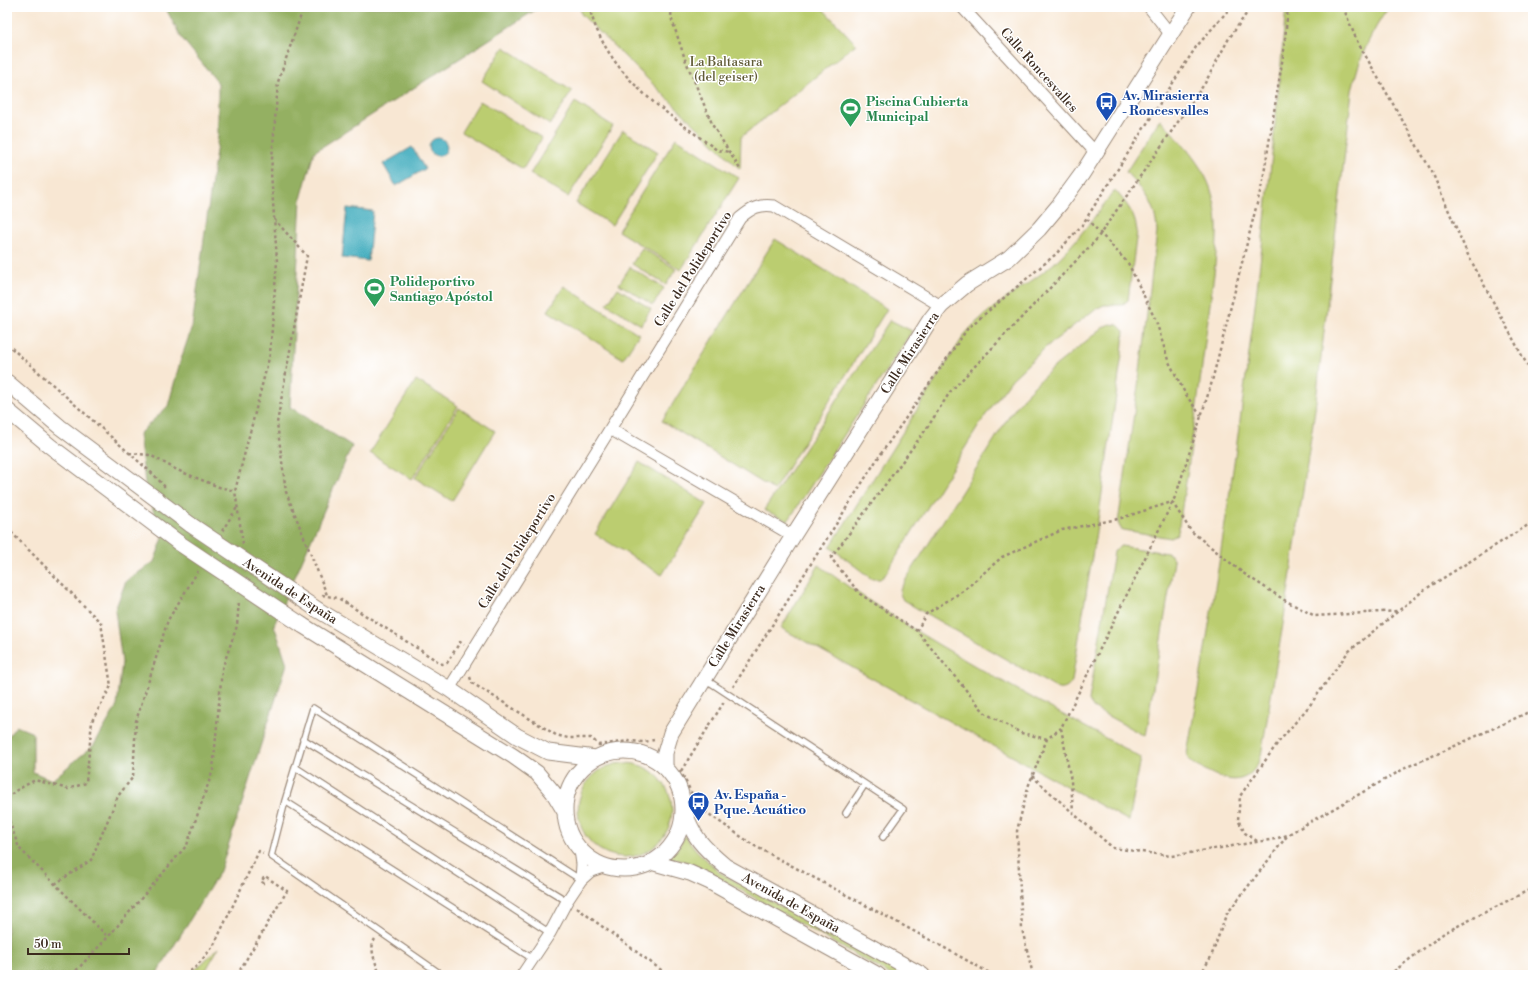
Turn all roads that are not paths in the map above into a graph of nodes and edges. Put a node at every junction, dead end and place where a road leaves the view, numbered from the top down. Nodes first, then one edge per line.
1 (962, 7) edge
2 (1149, 7) edge
3 (1188, 7) edge
4 (1171, 35) junction
5 (1096, 153) junction
6 (941, 306) junction
7 (7, 382) edge
8 (7, 410) edge
9 (610, 429) junction
10 (793, 536) junction
11 (704, 679) junction
12 (449, 689) junction
13 (671, 733) junction
14 (303, 739) junction
15 (641, 753) junction
16 (596, 758) junction
17 (671, 766) junction
18 (295, 767) junction
19 (865, 784) junction
20 (285, 801) junction
21 (683, 806) junction
22 (565, 812) junction
23 (846, 813) dead end
24 (883, 837) dead end
25 (580, 850) junction
26 (651, 862) junction
27 (606, 866) junction
28 (582, 880) junction
29 (567, 901) junction
30 (550, 933) junction
31 (532, 958) junction
32 (442, 975) edge
33 (522, 975) edge
34 (878, 975) edge
35 (922, 975) edge

1 - 5 street, Calle Roncesvalles
2 - 4 street
3 - 4 main road, Calle Mirasierra
4 - 5 main road, Calle Mirasierra
5 - 6 main road, Calle Mirasierra
6 - 9 street, Calle del Polideportivo
6 - 10 main road, Calle Mirasierra
7 - 12 main road, Avenida de España, bridge
8 - 22 main road, Avenida de España, bridge
9 - 10 street
9 - 12 street, Calle del Polideportivo
10 - 11 main road, Calle Mirasierra
11 - 13 main road, Calle Mirasierra
11 - 19 lane
12 - 16 main road, Avenida de España
13 - 15 main road, Calle Mirasierra
13 - 17 main road, Calle Mirasierra
14 - 18 lane
14 - 28 lane
14 - 29 lane
15 - 16 main road
15 - 17 main road
16 - 22 main road
17 - 21 main road
18 - 20 lane
18 - 30 lane
19 - 23 lane
19 - 24 lane
20 - 31 lane
20 - 32 lane
21 - 26 main road
21 - 35 main road, Avenida de España
22 - 25 main road
25 - 27 main road
25 - 28 street
26 - 27 main road
26 - 34 main road, Avenida de España
27 - 28 street
28 - 29 street
29 - 30 street
30 - 31 street
31 - 33 street

